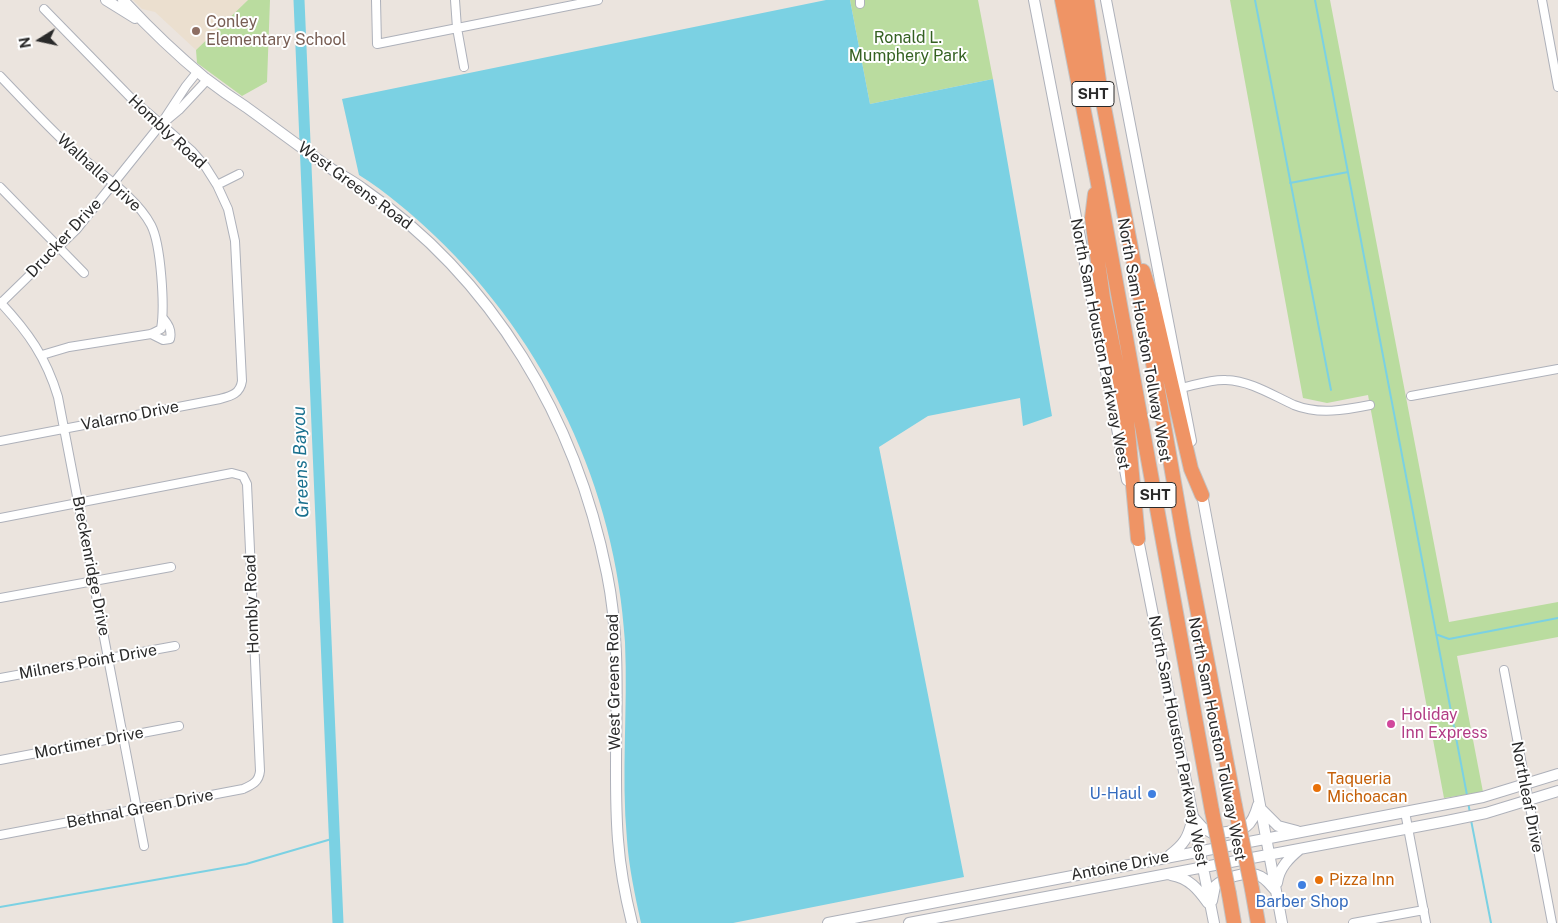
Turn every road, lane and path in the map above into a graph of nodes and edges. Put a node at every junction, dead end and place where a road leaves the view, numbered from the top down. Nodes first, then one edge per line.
1 (106, 0) edge
2 (123, 0) edge
3 (376, 0) edge
4 (455, 0) edge
5 (598, 0) edge
6 (1034, 0) edge
7 (1062, 0) edge
8 (1075, 0) edge
9 (1087, 0) edge
10 (1106, 0) edge
11 (1542, 0) edge
12 (44, 9) dead end
13 (457, 28) junction
14 (152, 29) junction
15 (464, 67) dead end
16 (198, 71) junction
17 (0, 76) edge
18 (207, 80) junction
19 (1558, 87) edge
20 (162, 124) junction
21 (239, 174) dead end
22 (1097, 178) junction
23 (113, 184) junction
24 (217, 185) junction
25 (0, 187) edge
26 (1126, 221) junction
27 (59, 248) junction
28 (84, 273) dead end
29 (0, 303) edge
30 (163, 318) junction
31 (151, 334) junction
32 (42, 355) junction
33 (1558, 368) edge
34 (242, 372) joint
35 (1181, 388) junction
36 (1411, 396) dead end
37 (1370, 405) dead end
38 (64, 428) junction
39 (0, 441) edge
40 (1202, 494) junction
41 (78, 502) junction
42 (0, 518) edge
43 (1138, 539) junction
44 (1184, 540) junction
45 (171, 567) dead end
46 (93, 580) junction
47 (0, 598) edge
48 (175, 646) dead end
49 (108, 658) junction
50 (1504, 670) dead end
51 (0, 678) edge
52 (179, 726) dead end
53 (123, 737) junction
54 (0, 760) edge
55 (260, 760) joint
56 (1558, 774) edge
57 (1525, 785) junction
58 (1558, 791) edge
59 (1528, 801) junction
60 (1260, 804) junction
61 (137, 809) junction
62 (1405, 812) junction
63 (1193, 817) junction
64 (1408, 828) junction
65 (1300, 832) junction
66 (0, 835) edge
67 (1266, 838) junction
68 (144, 846) dead end
69 (1301, 849) junction
70 (1200, 851) junction
71 (1269, 854) junction
72 (1167, 857) junction
73 (1203, 867) junction
74 (1079, 874) junction
75 (1165, 874) junction
76 (1082, 890) junction
77 (1276, 892) junction
78 (969, 895) junction
79 (1211, 908) junction
80 (1424, 910) junction
81 (972, 911) junction
82 (862, 920) edge
83 (632, 923) edge
84 (828, 923) edge
85 (909, 923) edge
86 (1214, 923) edge
87 (1234, 923) edge
88 (1258, 923) edge
89 (1282, 923) edge
90 (1352, 923) edge
91 (1426, 923) edge
92 (1552, 923) edge

1 - 14 main road, West Greens Road
2 - 14 main road, West Greens Road
3 - 13 street
4 - 13 street
5 - 13 street
6 - 43 main road, North Sam Houston Parkway West
7 - 22 highway, North Sam Houston Tollway West / SHT
8 - 44 highway, North Sam Houston Tollway West / SHT
9 - 26 highway, North Sam Houston Tollway West / SHT
10 - 35 main road
11 - 19 street
12 - 20 street, Hombly Road
13 - 15 street
14 - 16 main road, West Greens Road
16 - 18 main road, West Greens Road
16 - 20 street, Drucker Drive
17 - 23 street, Walhalla Drive
18 - 20 street, Drucker Drive
18 - 83 main road, West Greens Road
20 - 23 street, Drucker Drive
20 - 24 street, Hombly Road
21 - 24 street
22 - 43 highway
22 - 87 highway, North Sam Houston Tollway West / SHT, bridge
23 - 27 street, Drucker Drive
23 - 30 street, Walhalla Drive
24 - 34 street, Hombly Road
25 - 27 street
26 - 40 highway
26 - 44 highway, North Sam Houston Tollway West / SHT
27 - 28 street
27 - 29 street, Drucker Drive
29 - 32 street, Breckenridge Drive
30 - 31 street
30 - 31 street, Walhalla Drive
31 - 32 street
32 - 38 street, Breckenridge Drive
33 - 36 street
34 - 38 street, Valarno Drive
35 - 37 street
35 - 40 main road
38 - 39 street, Valarno Drive
38 - 41 street, Breckenridge Drive
40 - 60 main road
41 - 42 street, Hombly Road
41 - 46 street, Breckenridge Drive
41 - 55 street, Hombly Road
43 - 63 main road, North Sam Houston Parkway West
44 - 88 highway, North Sam Houston Tollway West / SHT, bridge
45 - 46 street
46 - 47 street
46 - 49 street, Breckenridge Drive
48 - 49 street, Milners Point Drive
49 - 51 street, Milners Point Drive
49 - 53 street, Breckenridge Drive
50 - 57 street, Northleaf Drive
52 - 53 street, Mortimer Drive
53 - 54 street, Mortimer Drive
53 - 61 street, Breckenridge Drive
55 - 61 street, Bethnal Green Drive
56 - 57 main road, Antoine Drive
57 - 59 street, Northleaf Drive
57 - 62 main road, Antoine Drive
58 - 59 main road, Antoine Drive
59 - 64 main road, Antoine Drive
59 - 92 street, Northleaf Drive
60 - 63 main road
60 - 65 main road
60 - 67 main road
61 - 66 street, Bethnal Green Drive
61 - 68 street, Breckenridge Drive
62 - 64 street
62 - 65 main road, Antoine Drive
63 - 70 main road, North Sam Houston Parkway West
63 - 72 main road
64 - 69 main road, Antoine Drive
64 - 80 street
65 - 67 main road, Antoine Drive
67 - 70 main road, Antoine Drive
67 - 71 main road
69 - 71 main road, Antoine Drive
69 - 77 main road
70 - 72 main road, Antoine Drive
70 - 73 main road, North Sam Houston Parkway West
71 - 73 main road, Antoine Drive
71 - 77 main road
72 - 74 main road, Antoine Drive
73 - 75 main road, Antoine Drive
73 - 79 main road, North Sam Houston Parkway West
74 - 76 main road
74 - 78 main road, Antoine Drive
75 - 76 main road, Antoine Drive
75 - 79 main road
76 - 81 main road, Antoine Drive
77 - 79 main road
77 - 89 main road
78 - 81 main road
78 - 82 main road, Antoine Drive
79 - 86 main road, North Sam Houston Parkway West
80 - 90 street
80 - 91 street
81 - 85 main road, Antoine Drive
82 - 84 main road, Antoine Drive

